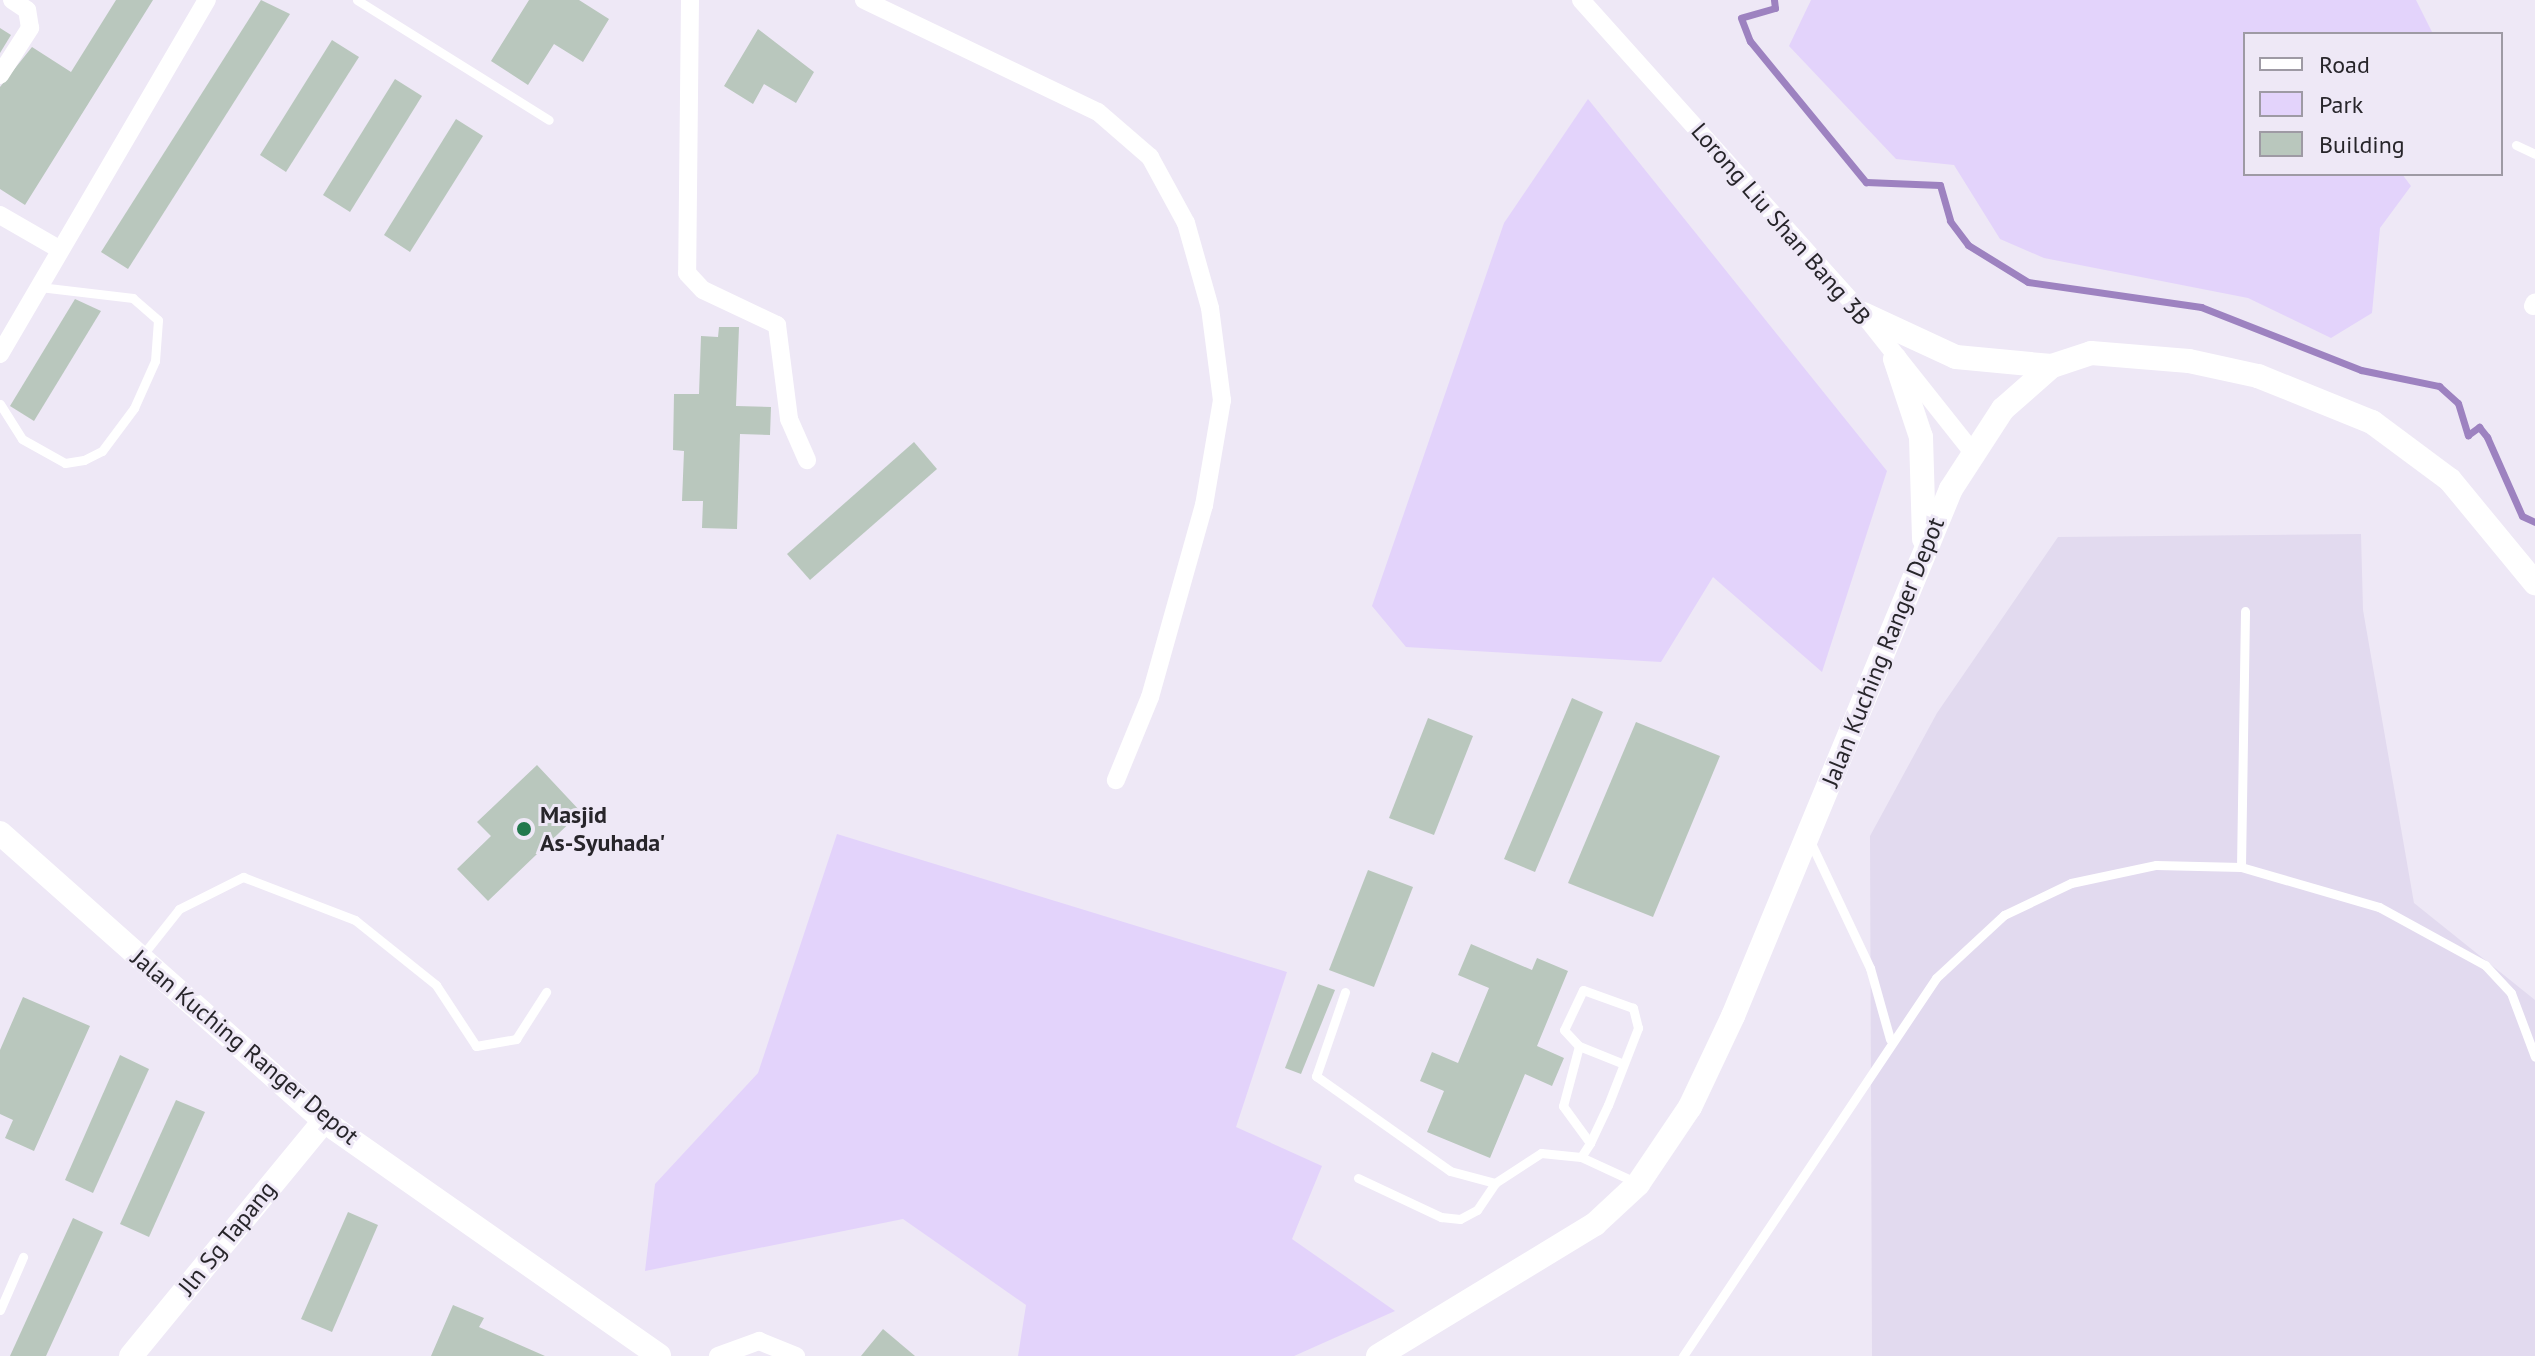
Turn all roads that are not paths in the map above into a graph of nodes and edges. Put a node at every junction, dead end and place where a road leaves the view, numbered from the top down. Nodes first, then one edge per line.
1 (12, 0) edge
2 (207, 0) edge
3 (357, 0) edge
4 (690, 0) edge
5 (864, 0) edge
6 (1581, 0) edge
7 (0, 75) edge
8 (549, 120) dead end
9 (2516, 145) dead end
10 (2535, 154) edge
11 (0, 215) edge
12 (59, 249) junction
13 (40, 287) junction
14 (1863, 314) junction
15 (0, 354) edge
16 (1895, 359) junction
17 (2052, 366) junction
18 (0, 404) edge
19 (1973, 453) junction
20 (807, 460) dead end
21 (1924, 553) junction
22 (2535, 583) edge
23 (2245, 611) dead end
24 (1116, 780) dead end
25 (0, 833) edge
26 (1807, 835) junction
27 (2241, 867) junction
28 (140, 960) junction
29 (546, 992) dead end
30 (1345, 992) dead end
31 (1890, 1039) junction
32 (1579, 1046) junction
33 (2535, 1057) edge
34 (1624, 1064) junction
35 (324, 1121) junction
36 (1590, 1143) junction
37 (1581, 1157) junction
38 (1358, 1178) dead end
39 (1495, 1183) junction
40 (1638, 1184) junction
41 (23, 1257) dead end
42 (0, 1310) edge
43 (131, 1356) edge
44 (659, 1356) edge
45 (718, 1356) edge
46 (796, 1356) edge
47 (1378, 1356) edge
48 (1683, 1356) edge

1 - 7 street
2 - 12 street
3 - 8 lane
4 - 20 street
5 - 24 street
6 - 14 street, Lorong Liu Shan Bang 3B
9 - 10 lane
11 - 12 street
12 - 13 street
13 - 15 street
13 - 18 lane
14 - 16 street, Lorong Liu Shan Bang 3B
14 - 17 street
16 - 19 street, Lorong Liu Shan Bang 3B
16 - 21 street
17 - 19 street, Jalan Kuching Ranger Depot
17 - 22 street, Jalan Kuching Ranger Depot
19 - 21 street, Jalan Kuching Ranger Depot
21 - 26 street, Jalan Kuching Ranger Depot
23 - 27 lane
25 - 28 street, Jalan Kuching Ranger Depot
26 - 31 lane
26 - 40 street, Jalan Kuching Ranger Depot
27 - 31 lane
27 - 33 lane
28 - 29 lane
28 - 35 street, Jalan Kuching Ranger Depot
30 - 39 lane
31 - 48 lane
32 - 34 lane
32 - 34 lane
32 - 36 lane
34 - 36 lane
35 - 43 street, Jln Sg Tapang
35 - 44 street, Jalan Kuching Ranger Depot
36 - 37 lane
37 - 39 lane
37 - 40 lane
38 - 39 lane
40 - 47 street, Jalan Kuching Ranger Depot
41 - 42 lane
45 - 46 street

